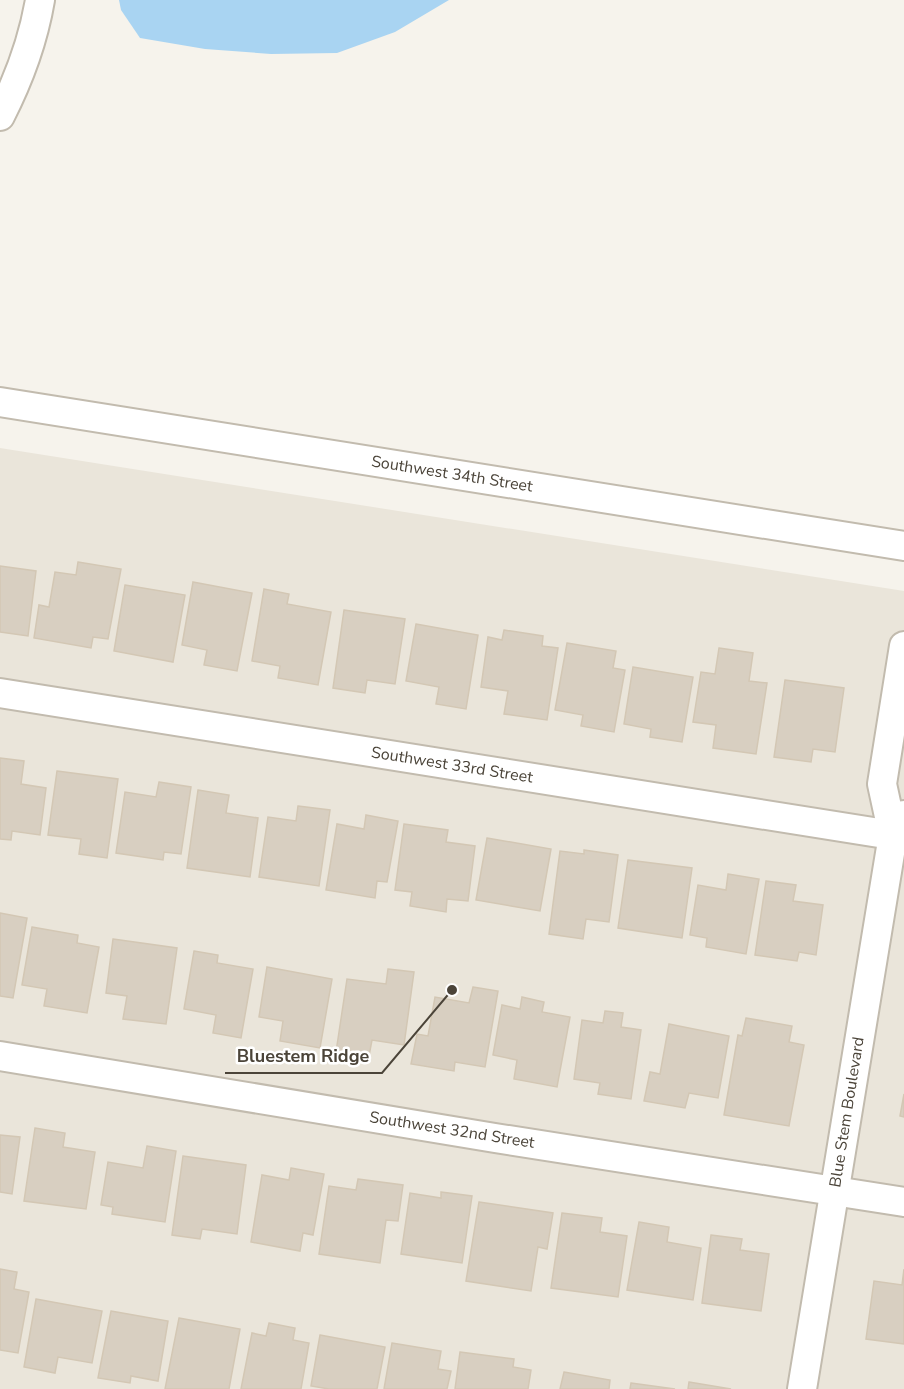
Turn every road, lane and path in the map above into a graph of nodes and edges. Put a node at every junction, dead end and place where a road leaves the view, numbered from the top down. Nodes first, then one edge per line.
1 (40, 0) edge
2 (0, 116) edge
3 (0, 402) edge
4 (904, 546) edge
5 (904, 646) edge
6 (0, 693) edge
7 (900, 829) edge
8 (0, 1056) edge
9 (834, 1192) junction
10 (904, 1202) edge
11 (802, 1389) edge

1 - 2 street
3 - 4 street, Southwest 34th Street
5 - 7 street, Blue Stem Boulevard
6 - 7 street, Southwest 33rd Street
7 - 9 street, Blue Stem Boulevard
8 - 9 street, Southwest 32nd Street
9 - 10 street, Southwest 32nd Street
9 - 11 street, Blue Stem Boulevard

